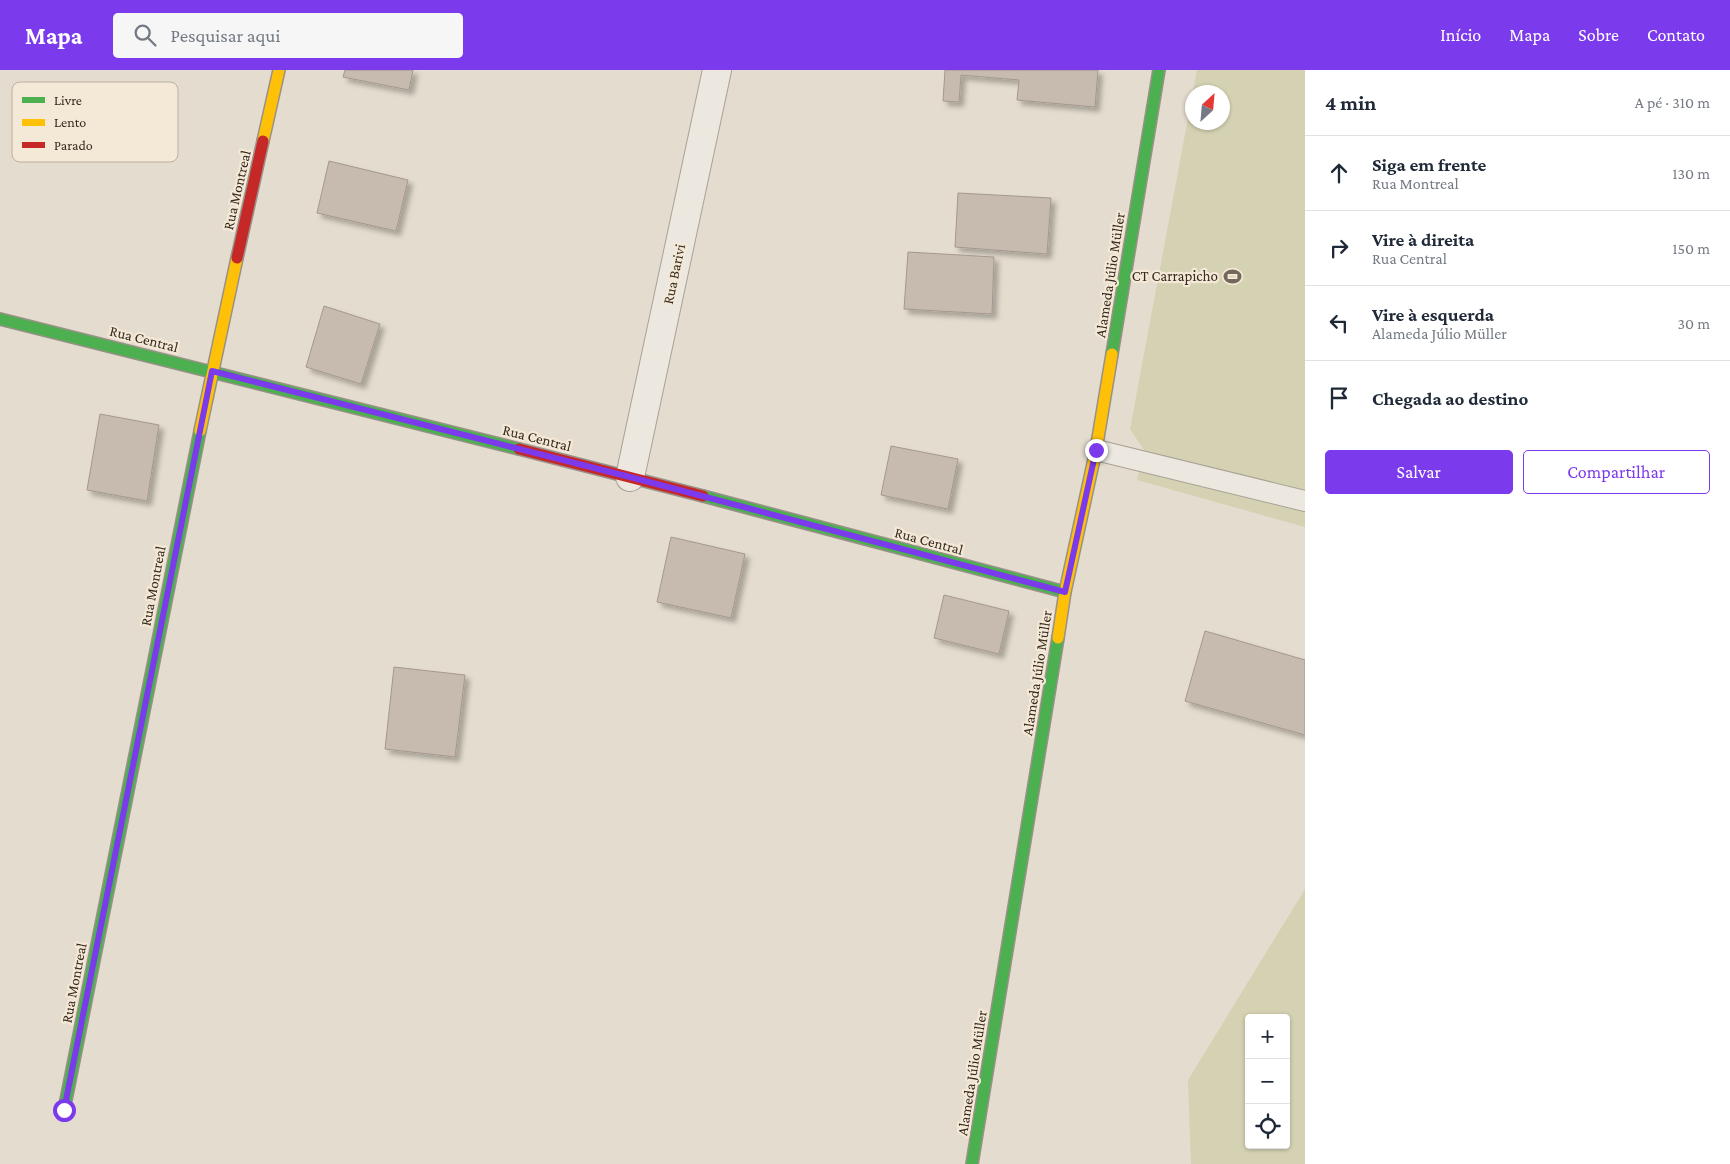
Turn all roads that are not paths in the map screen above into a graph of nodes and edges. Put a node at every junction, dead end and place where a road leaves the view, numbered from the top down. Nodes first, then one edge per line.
1 (279, 70) edge
2 (717, 70) edge
3 (1159, 70) edge
4 (0, 319) edge
5 (212, 371) junction
6 (1096, 450) junction
7 (630, 477) junction
8 (1305, 501) edge
9 (1065, 592) junction
10 (64, 1110) dead end
11 (972, 1164) edge

1 - 5 street, Rua Montreal
2 - 7 street, Rua Barivi
3 - 6 street, Alameda Júlio Müller
4 - 5 street, Rua Central
5 - 7 street, Rua Central
5 - 10 street, Rua Montreal
6 - 8 lane
6 - 9 street, Alameda Júlio Müller
7 - 9 street, Rua Central
9 - 11 street, Alameda Júlio Müller

